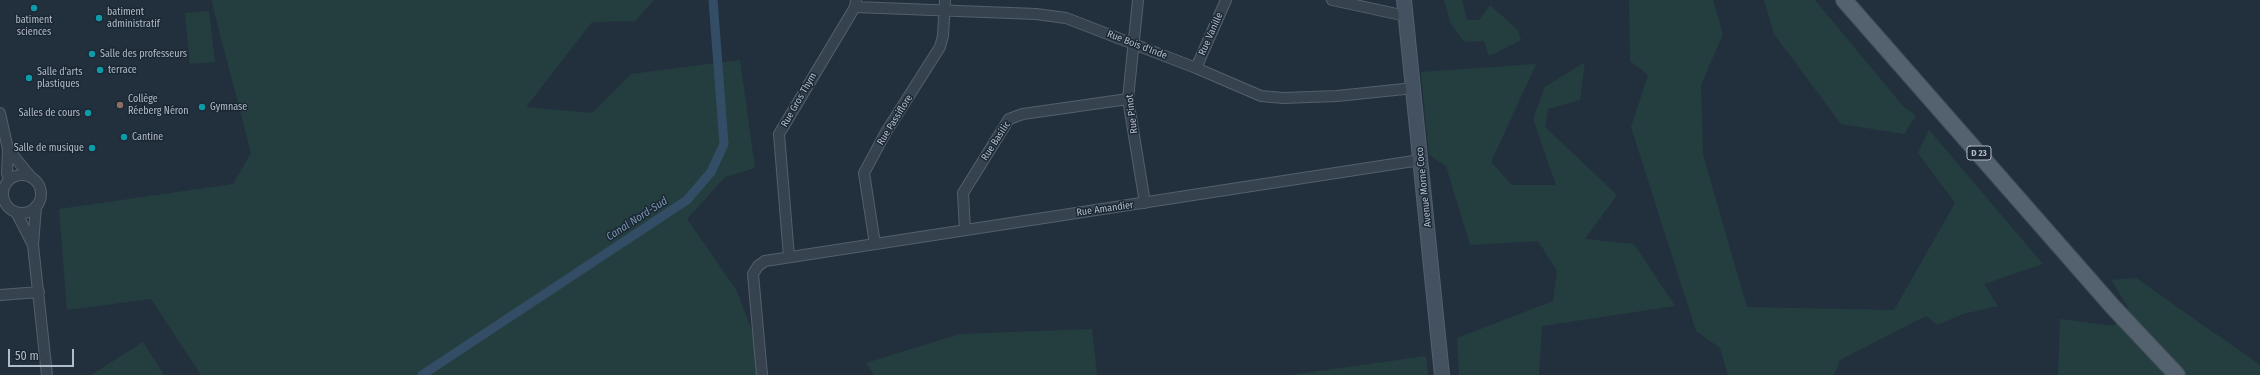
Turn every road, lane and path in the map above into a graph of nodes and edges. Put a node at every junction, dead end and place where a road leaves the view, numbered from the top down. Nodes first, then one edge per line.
1 (945, 0) edge
2 (1138, 0) edge
3 (1226, 0) edge
4 (1332, 0) edge
5 (1404, 0) edge
6 (1844, 0) edge
7 (855, 4) edge
8 (944, 11) junction
9 (1406, 16) junction
10 (1133, 43) junction
11 (1196, 68) junction
12 (1414, 88) junction
13 (1128, 99) junction
14 (0, 113) edge
15 (8, 149) junction
16 (1420, 160) junction
17 (30, 176) junction
18 (5, 183) edge
19 (1145, 203) junction
20 (3, 204) edge
21 (36, 206) junction
22 (16, 212) junction
23 (965, 230) junction
24 (875, 244) junction
25 (33, 245) junction
26 (789, 257) junction
27 (39, 292) junction
28 (0, 295) edge
29 (47, 375) edge
30 (762, 375) edge
31 (1442, 375) edge
32 (2177, 375) edge

1 - 8 street, Rue Passiflore
2 - 10 street, Rue Pinot
3 - 11 street, Rue Vanille
4 - 9 street
5 - 9 street, Avenue Morne Coco
6 - 32 main road, D 23
7 - 8 street, Rue Bois d'Inde
7 - 26 street, Rue Gros Thym
8 - 10 street, Rue Bois d'Inde
8 - 24 street, Rue Passiflore
9 - 12 street, Avenue Morne Coco
10 - 11 street, Rue Bois d'Inde
10 - 13 street, Rue Pinot
11 - 12 street, Rue Bois d'Inde
12 - 16 street, Avenue Morne Coco
13 - 19 street, Rue Pinot
13 - 23 street, Rue Basilic
14 - 15 street
15 - 17 street
15 - 18 street
16 - 19 street, Rue Amandier
16 - 31 street, Avenue Morne Coco
17 - 18 street
17 - 21 street
18 - 20 street
19 - 23 street, Rue Amandier
20 - 22 street
21 - 22 street
21 - 25 street
22 - 25 street
23 - 24 street, Rue Amandier
24 - 26 street, Rue Amandier
25 - 27 street
26 - 30 street, Rue Amandier
27 - 28 street
27 - 29 street

